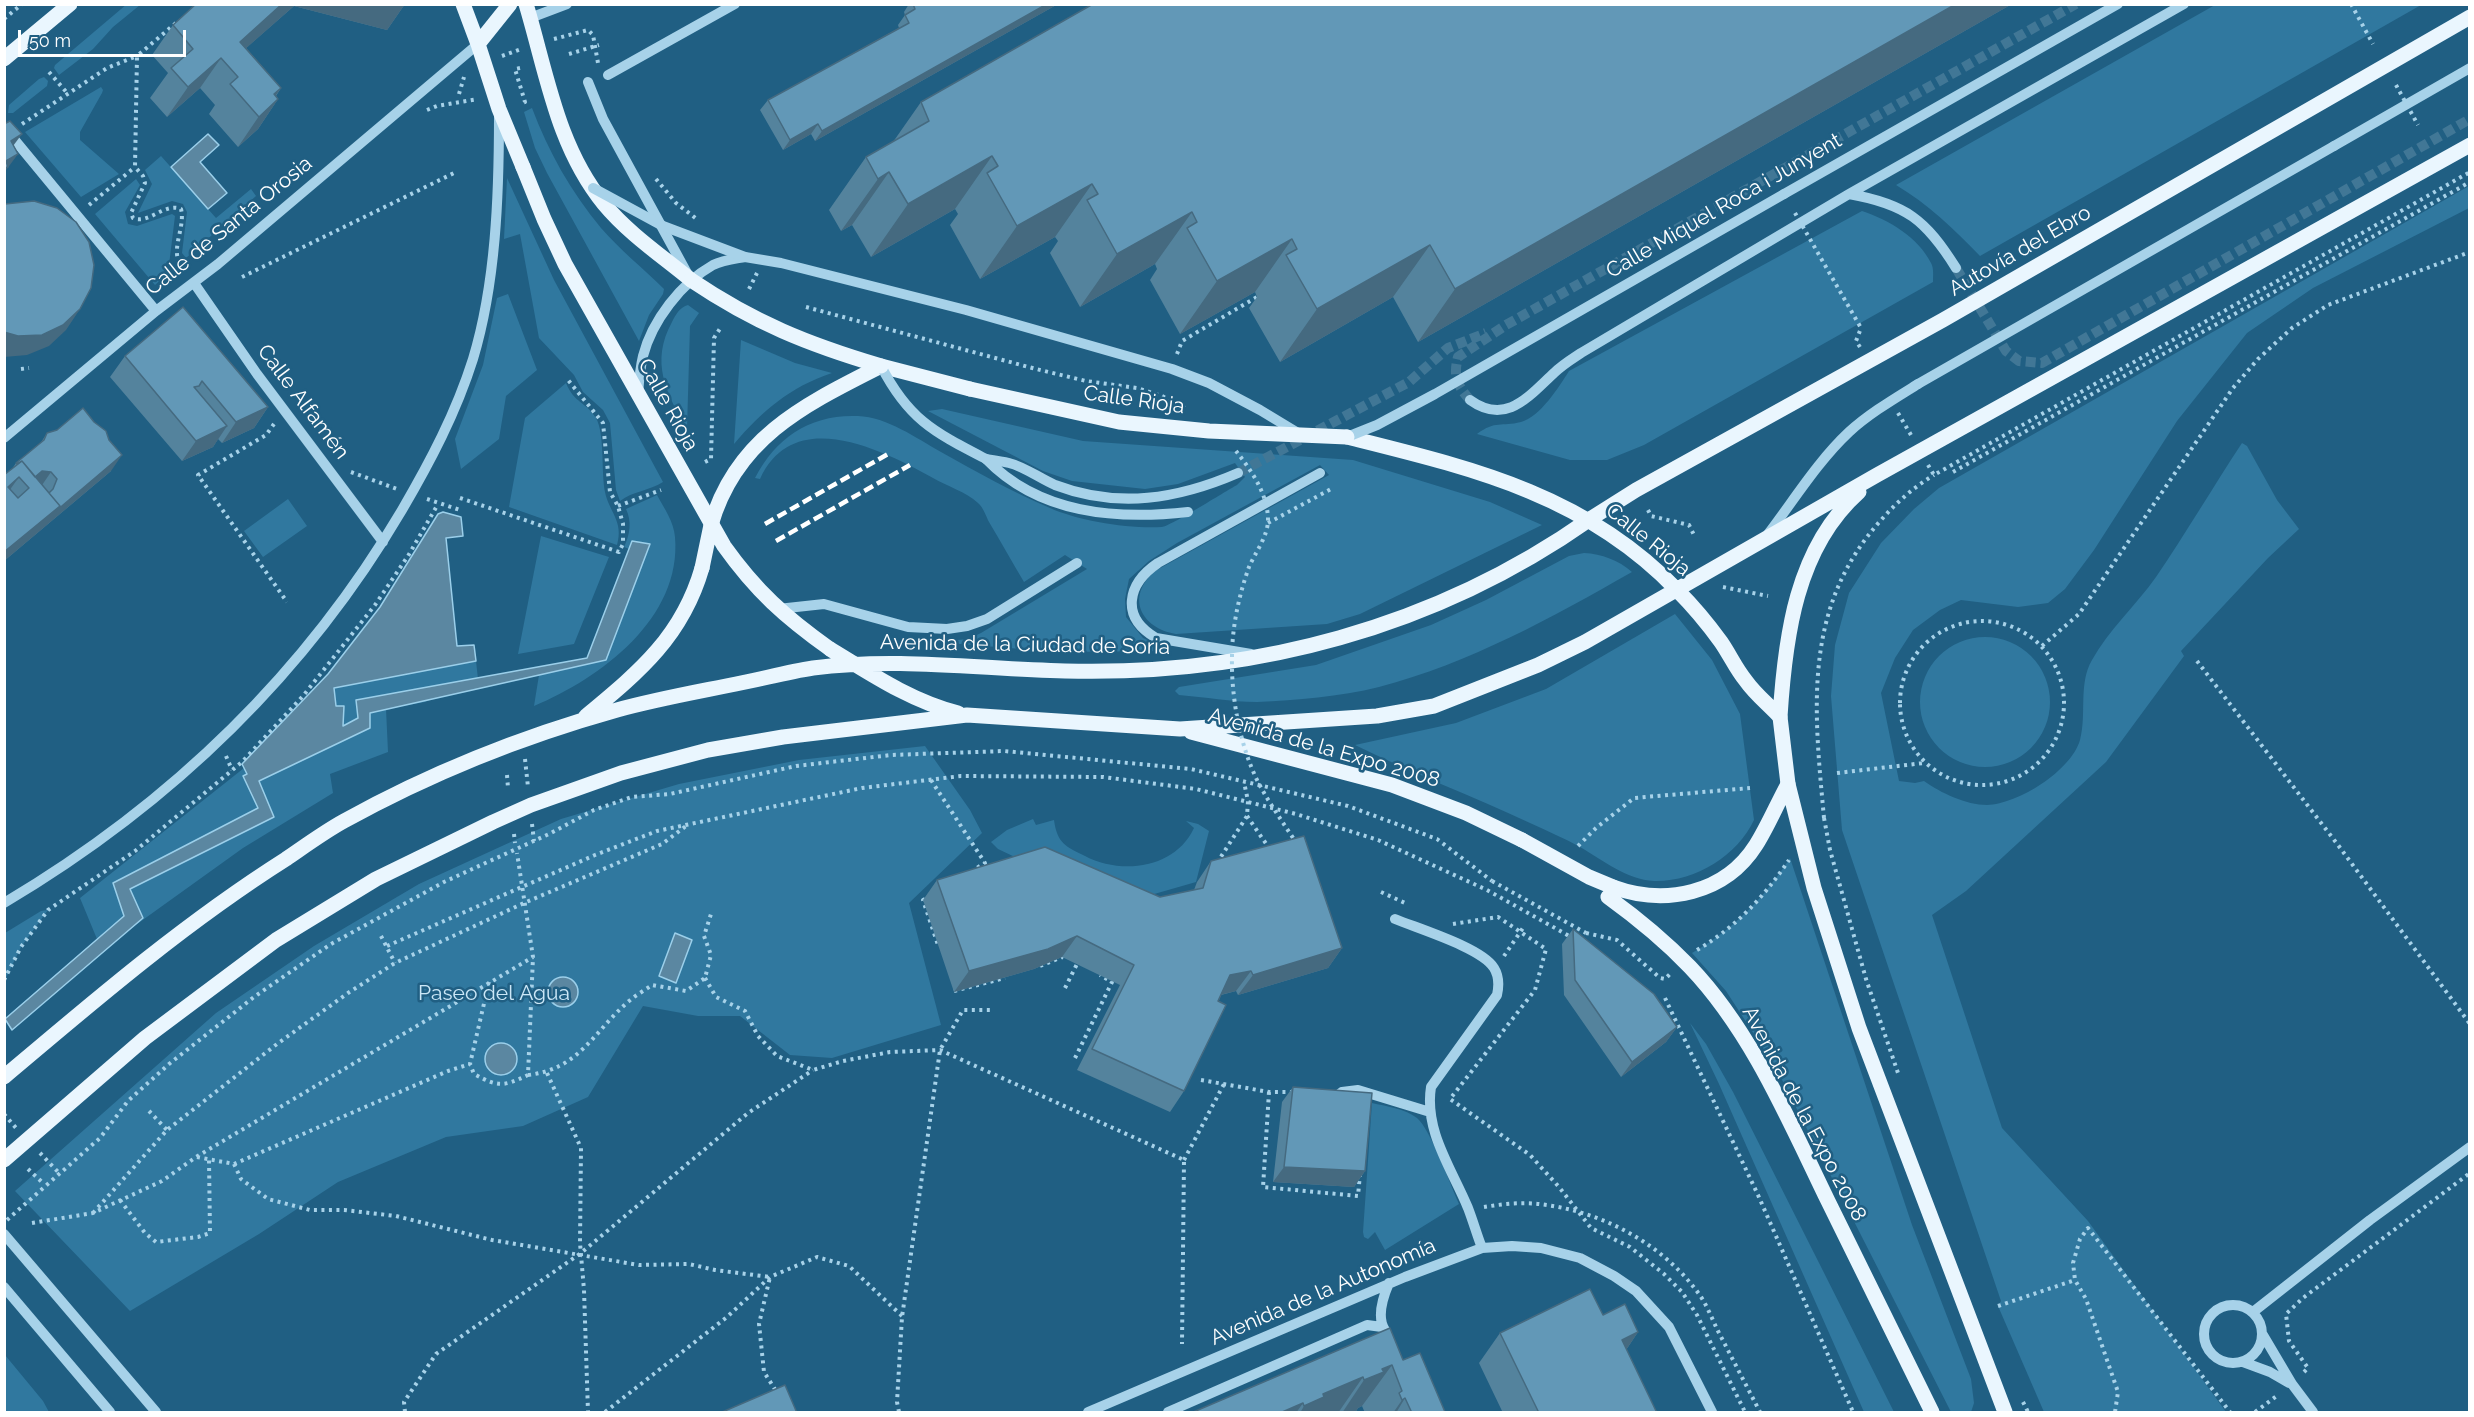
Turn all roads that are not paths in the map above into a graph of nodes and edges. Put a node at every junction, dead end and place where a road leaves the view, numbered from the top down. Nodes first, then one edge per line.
1 (70, 4) edge
2 (462, 4) edge
3 (510, 4) edge
4 (567, 4) edge
5 (735, 4) edge
6 (2118, 4) edge
7 (2184, 4) edge
8 (528, 11) edge
9 (2469, 17) edge
10 (478, 44) junction
11 (4, 59) edge
12 (2469, 68) edge
13 (608, 75) dead end
14 (588, 82) dead end
15 (499, 109) junction
16 (7, 130) edge
17 (2469, 145) edge
18 (592, 188) junction
19 (1849, 194) junction
20 (663, 226) junction
21 (745, 257) junction
22 (1956, 268) tunnel mouth
23 (691, 280) junction
24 (194, 283) junction
25 (156, 311) junction
26 (881, 366) junction
27 (638, 394) junction
28 (1470, 400) tunnel mouth
29 (1300, 435) junction
30 (1347, 437) junction
31 (4, 438) edge
32 (986, 459) junction
33 (1238, 473) tunnel mouth
34 (1320, 473) dead end
35 (1877, 476) junction
36 (1188, 512) dead end
37 (1590, 519) junction
38 (711, 525) junction
39 (1763, 541) junction
40 (383, 542) junction
41 (1077, 563) dead end
42 (1677, 589) junction
43 (778, 609) junction
44 (1267, 657) junction
45 (855, 664) junction
46 (967, 715) junction
47 (1780, 717) junction
48 (579, 722) junction
49 (1180, 729) junction
50 (1788, 784) junction
51 (1611, 892) junction
52 (4, 903) edge
53 (1395, 919) dead end
54 (4, 1077) edge
55 (1323, 1105) edge
56 (1430, 1112) junction
57 (2469, 1147) edge
58 (4, 1160) edge
59 (4, 1234) edge
60 (1482, 1248) junction
61 (1389, 1283) junction
62 (4, 1287) edge
63 (2253, 1312) junction
64 (1382, 1327) junction
65 (2263, 1334) junction
66 (1394, 1340) edge
67 (2243, 1362) junction
68 (2292, 1384) junction
69 (1996, 1405) edge
70 (110, 1413) edge
71 (156, 1413) edge
72 (1088, 1413) edge
73 (1168, 1413) edge
74 (1712, 1413) edge
75 (1932, 1413) edge
76 (2006, 1413) edge
77 (2313, 1413) edge

1 - 11 main road
2 - 10 main road, Calle Rioja
3 - 10 main road
4 - 8 street
5 - 13 street
6 - 30 street, Calle Miquel Roca i Junyent, bridge
7 - 19 street
8 - 18 main road, Calle Rioja
9 - 37 main road, Autovía del Ebro, bridge
10 - 15 main road, Calle Rioja
10 - 24 street, Calle de Santa Orosia
12 - 39 street, bridge
14 - 20 street
15 - 27 main road, Calle Rioja, bridge
15 - 40 street
16 - 25 street
17 - 35 main road
18 - 20 street, Calle Rioja, bridge
18 - 23 main road, Calle Rioja
19 - 22 street
19 - 28 street
20 - 21 street, Calle Rioja, bridge
20 - 23 street
21 - 23 street
21 - 29 street, Calle Rioja, bridge
23 - 26 main road, Calle Rioja, bridge
23 - 27 street
24 - 25 street, Calle de Santa Orosia
24 - 40 street, Calle Alfamén
25 - 31 street, Calle de Santa Orosia
26 - 29 main road, Calle Rioja, bridge
26 - 32 street, bridge
26 - 38 main road, Avenida de la Ciudad de Soria
27 - 38 main road, Calle Rioja, bridge
29 - 30 main road, Calle Rioja, bridge
30 - 37 main road, Calle Rioja
32 - 33 street
32 - 36 street
34 - 44 street
35 - 39 main road
35 - 47 main road
37 - 42 main road, Calle Rioja
37 - 44 main road, Avenida de la Ciudad de Soria
38 - 43 main road, Calle Rioja, bridge
38 - 48 main road, Avenida de la Ciudad de Soria, bridge
39 - 42 main road
40 - 52 street
41 - 43 street
42 - 47 main road, Calle Rioja
42 - 49 main road
43 - 45 main road, Calle Rioja, bridge
44 - 45 main road, Avenida de la Ciudad de Soria
45 - 46 main road, Calle Rioja
45 - 48 main road, Avenida de la Ciudad de Soria
46 - 49 main road
46 - 58 main road
47 - 50 main road, bridge
48 - 54 main road, Avenida de la Ciudad de Soria
49 - 51 main road, Avenida de la Expo 2008, bridge
50 - 51 main road
50 - 69 main road
51 - 75 main road, Avenida de la Expo 2008
53 - 56 street
55 - 56 street
56 - 60 street
57 - 63 street
59 - 71 street
60 - 61 street, Avenida de la Autonomía
60 - 74 street, Avenida de la Autonomía
61 - 64 street
61 - 72 street, Avenida de la Autonomía
62 - 70 street
63 - 65 street
63 - 67 street
64 - 66 street
64 - 73 street
65 - 67 street
65 - 68 street
67 - 68 street
68 - 77 street
69 - 76 main road

